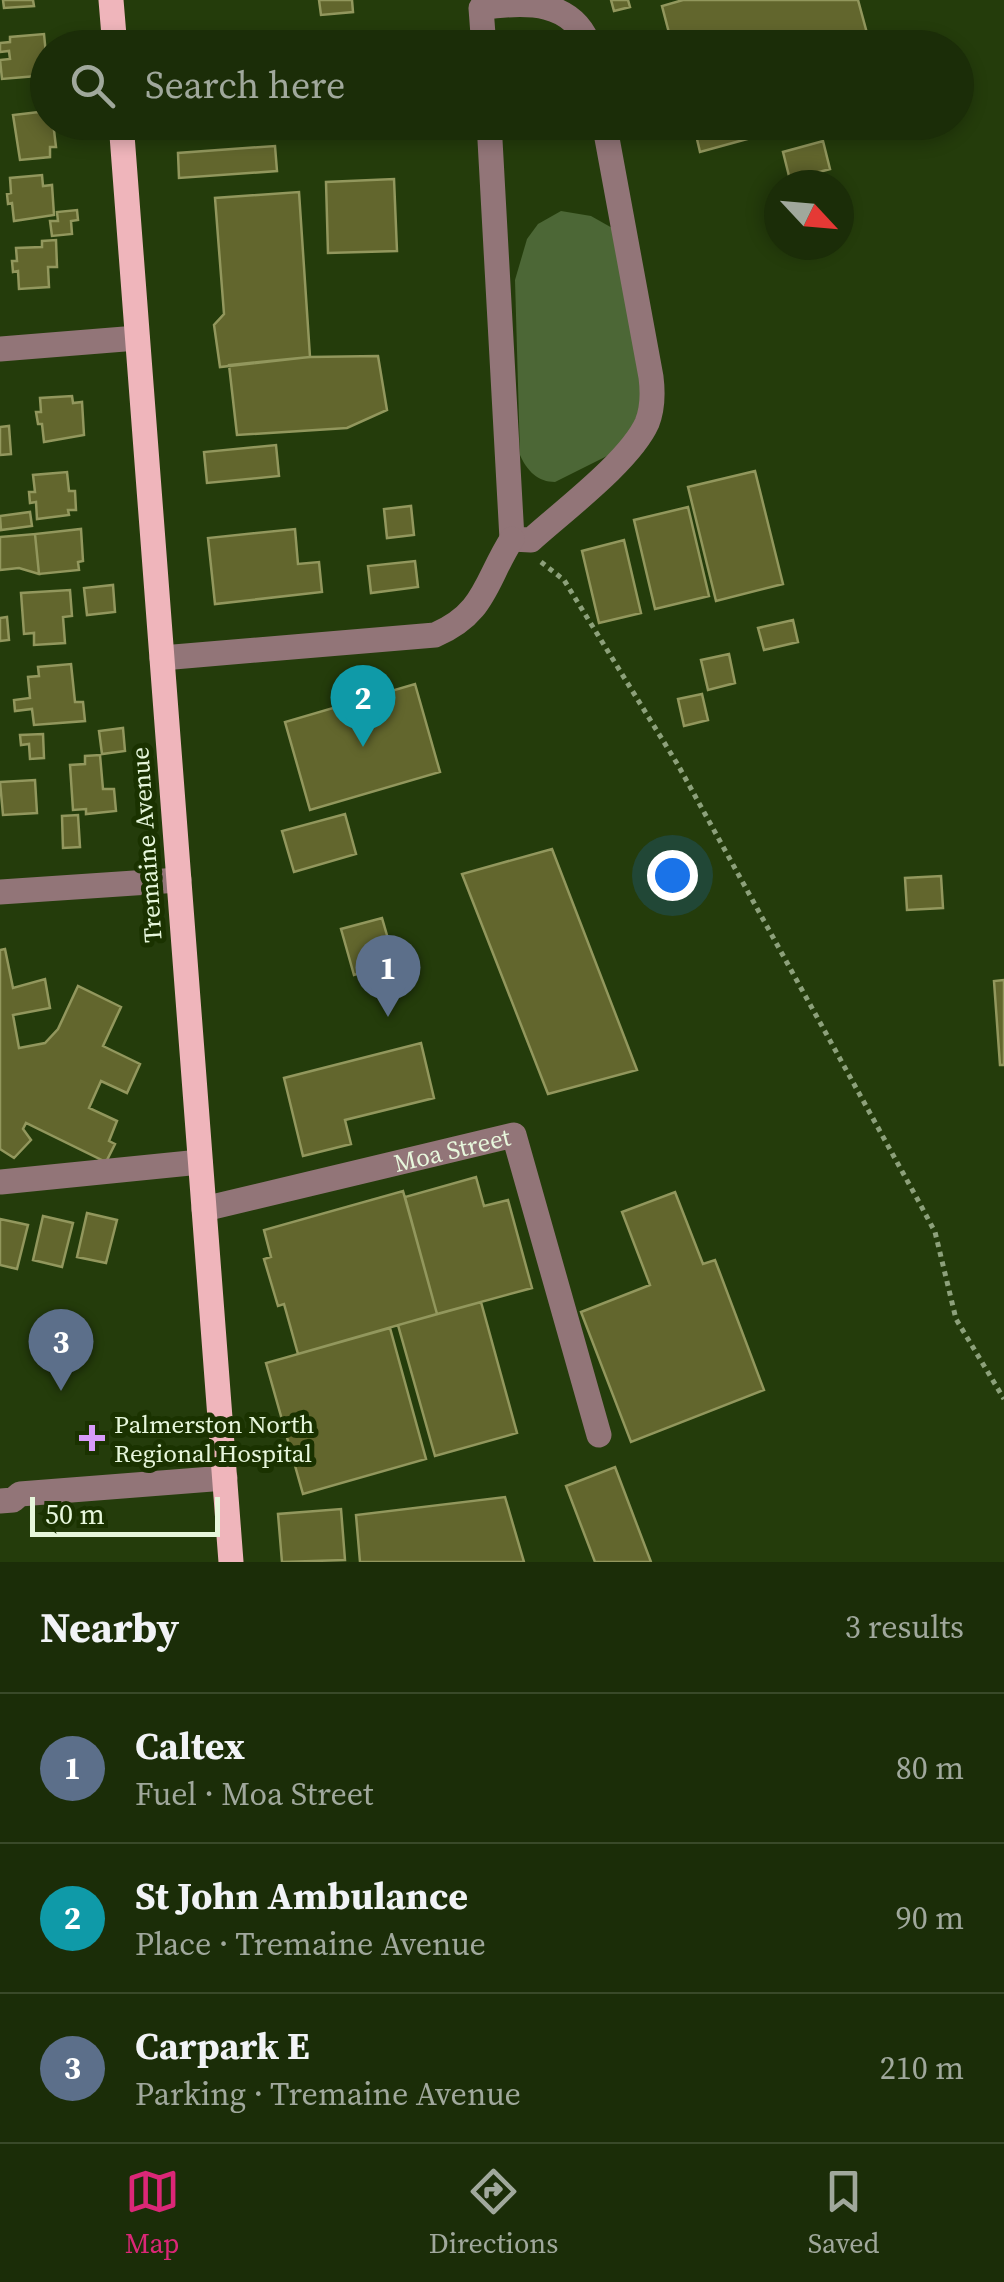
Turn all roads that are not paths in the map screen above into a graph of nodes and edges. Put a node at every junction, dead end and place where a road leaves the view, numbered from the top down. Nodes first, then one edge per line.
1 (111, 0) edge
2 (480, 4) edge
3 (114, 30) edge
4 (482, 30) edge
5 (582, 30) edge
6 (121, 140) edge
7 (490, 140) edge
8 (607, 140) edge
9 (137, 338) junction
10 (0, 349) edge
11 (512, 539) junction
12 (162, 658) junction
13 (179, 880) junction
14 (0, 892) edge
15 (200, 1162) junction
16 (1, 1182) edge
17 (204, 1209) junction
18 (599, 1436) dead end
19 (225, 1478) junction
20 (6, 1495) edge
21 (231, 1562) edge

1 - 3 main road
2 - 4 street
2 - 5 street
6 - 9 main road, Tremaine Avenue
7 - 11 street
8 - 11 street
9 - 10 street
9 - 12 main road, Tremaine Avenue
11 - 12 street
12 - 13 main road, Tremaine Avenue
13 - 14 street
13 - 15 main road, Tremaine Avenue
15 - 16 street
15 - 17 main road, Tremaine Avenue
17 - 18 street, Moa Street
17 - 19 main road, Tremaine Avenue
19 - 20 street
19 - 21 main road, Tremaine Avenue

